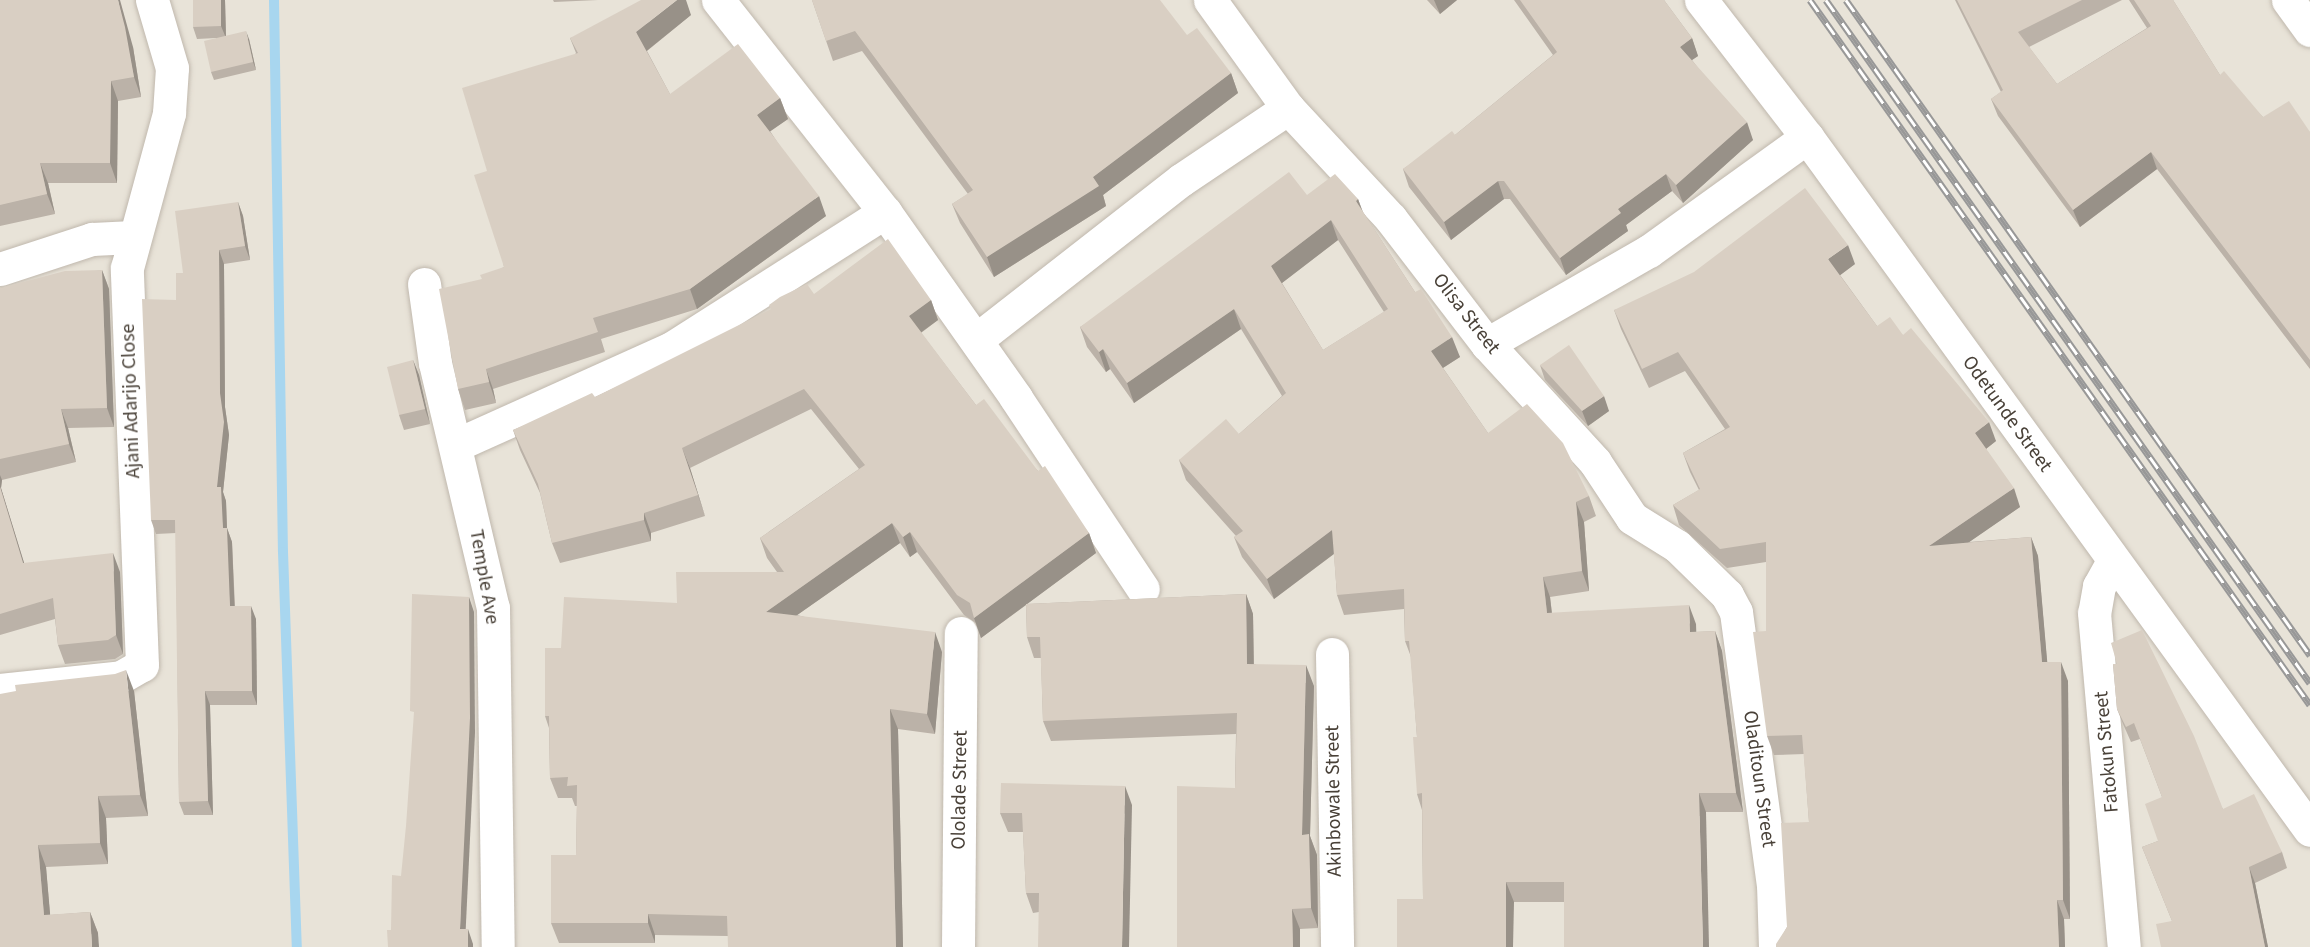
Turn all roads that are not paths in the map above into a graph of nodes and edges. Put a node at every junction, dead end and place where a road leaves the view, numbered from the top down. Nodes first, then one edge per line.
1 (152, 0) edge
2 (718, 0) edge
3 (1210, 0) edge
4 (1701, 0) edge
5 (2288, 0) edge
6 (2310, 30) edge
7 (1288, 108) junction
8 (1807, 137) junction
9 (885, 212) junction
10 (133, 237) junction
11 (0, 269) edge
12 (424, 284) dead end
13 (976, 340) junction
14 (1487, 344) junction
15 (456, 445) junction
16 (2113, 561) junction
17 (1143, 589) dead end
18 (1736, 612) joint
19 (961, 633) dead end
20 (1332, 654) dead end
21 (0, 690) edge
22 (2310, 830) edge
23 (498, 947) edge
24 (958, 947) edge
25 (1337, 947) edge
26 (1774, 947) edge
27 (2124, 947) edge

1 - 10 street, Ajani Adarijo Close
2 - 9 street
3 - 7 street, Olisa Street
4 - 8 street, Odetunde Street
5 - 6 street
7 - 13 street
7 - 14 street, Olisa Street
8 - 14 street
8 - 16 street, Odetunde Street
9 - 13 street
9 - 15 street
10 - 11 street
10 - 21 street, Ajani Adarijo Close
12 - 15 street, Temple Ave
13 - 17 street
14 - 18 street, Olisa Street
15 - 23 street, Temple Ave
16 - 22 street, Odetunde Street
16 - 27 street, Fatokun Street
18 - 26 street, Oladitoun Street
19 - 24 street, Ololade Street
20 - 25 street, Akinbowale Street

